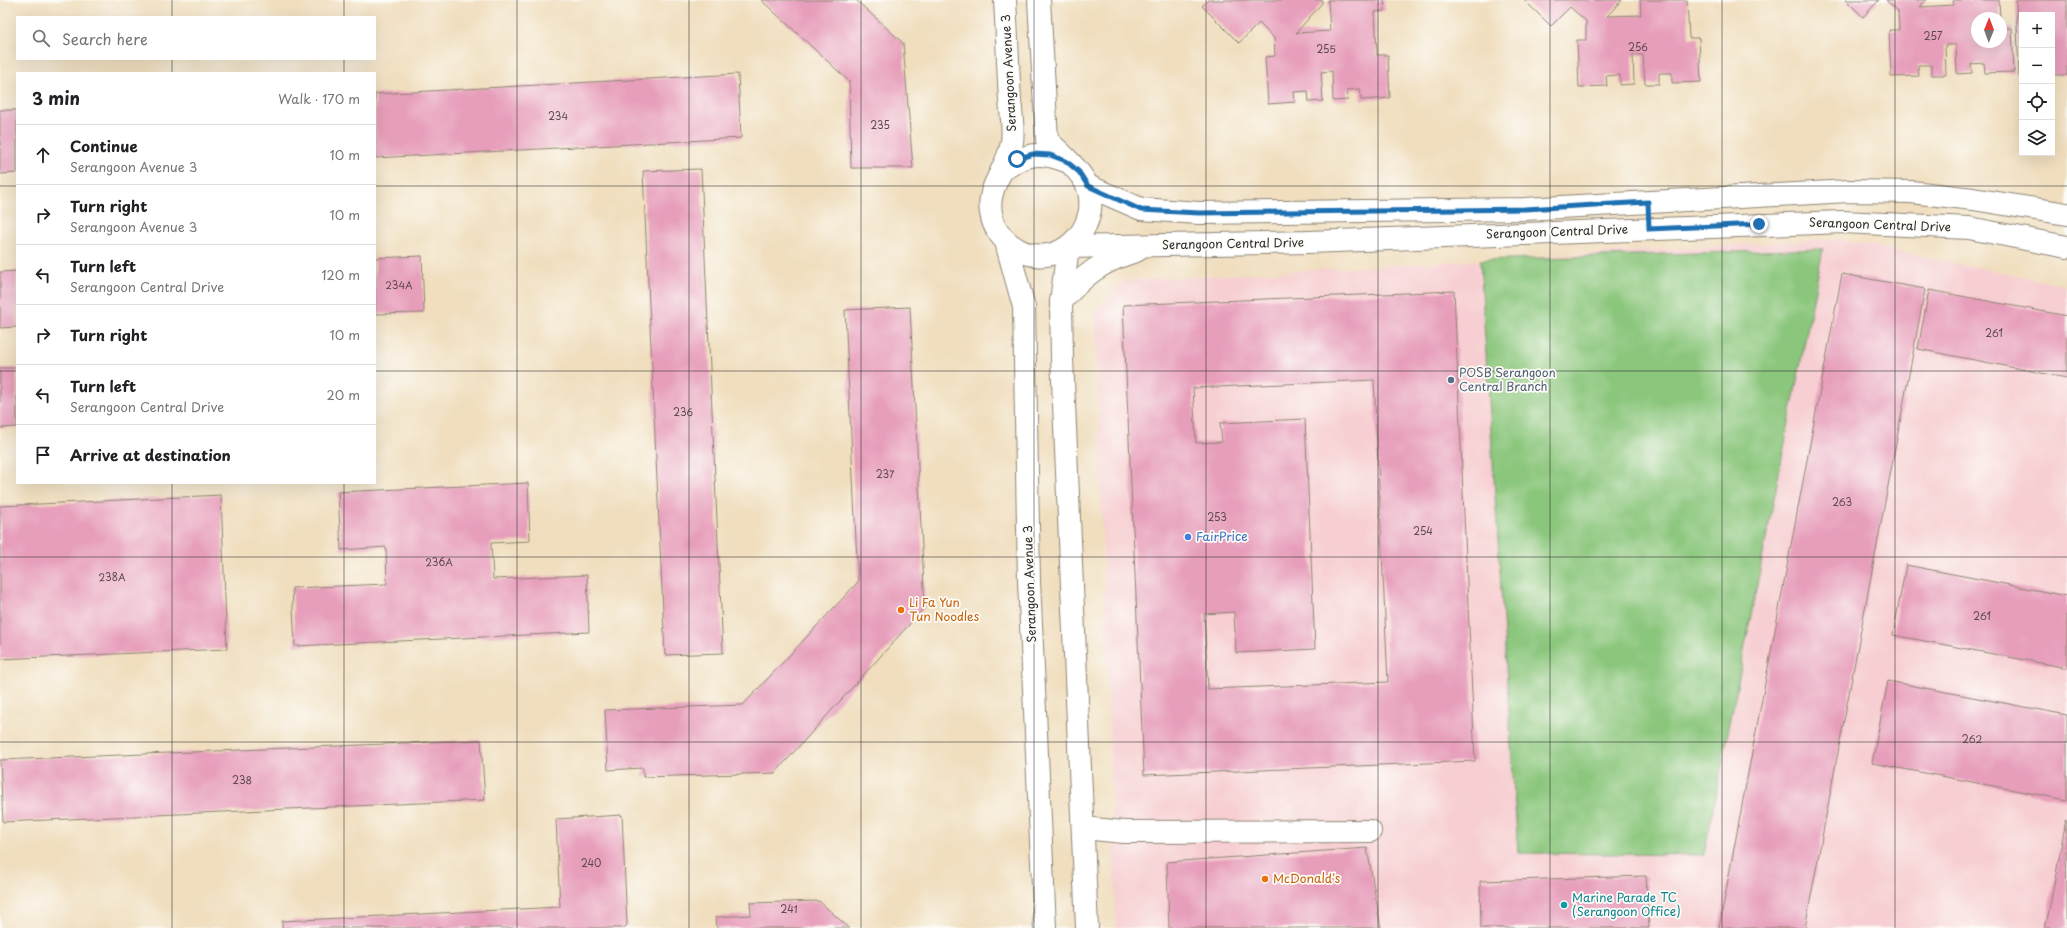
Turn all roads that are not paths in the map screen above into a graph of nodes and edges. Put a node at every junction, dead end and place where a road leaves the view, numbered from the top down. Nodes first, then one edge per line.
1 (1004, 0) edge
2 (1039, 0) edge
3 (1066, 161) junction
4 (1004, 169) junction
5 (1088, 186) junction
6 (1648, 202) junction
7 (2067, 214) edge
8 (1649, 229) junction
9 (1006, 242) junction
10 (1156, 245) junction
11 (1068, 247) junction
12 (2067, 247) edge
13 (1061, 302) junction
14 (1083, 828) junction
15 (1370, 831) dead end
16 (1045, 928) edge
17 (1087, 928) edge

1 - 4 street, Serangoon Avenue 3
2 - 3 street, Serangoon Avenue 3
3 - 4 street, Serangoon Avenue 3
3 - 5 street, Serangoon Avenue 3
4 - 9 street, Serangoon Avenue 3
5 - 6 street, Serangoon Central Drive
5 - 11 street, Serangoon Avenue 3
6 - 7 street, Serangoon Central Drive
6 - 8 street
8 - 10 street, Serangoon Central Drive
8 - 12 street, Serangoon Central Drive
9 - 11 street, Serangoon Avenue 3
9 - 16 street, Serangoon Avenue 3
10 - 11 street, Serangoon Central Drive
10 - 13 street
11 - 13 street
13 - 14 street
14 - 15 street
14 - 17 street

